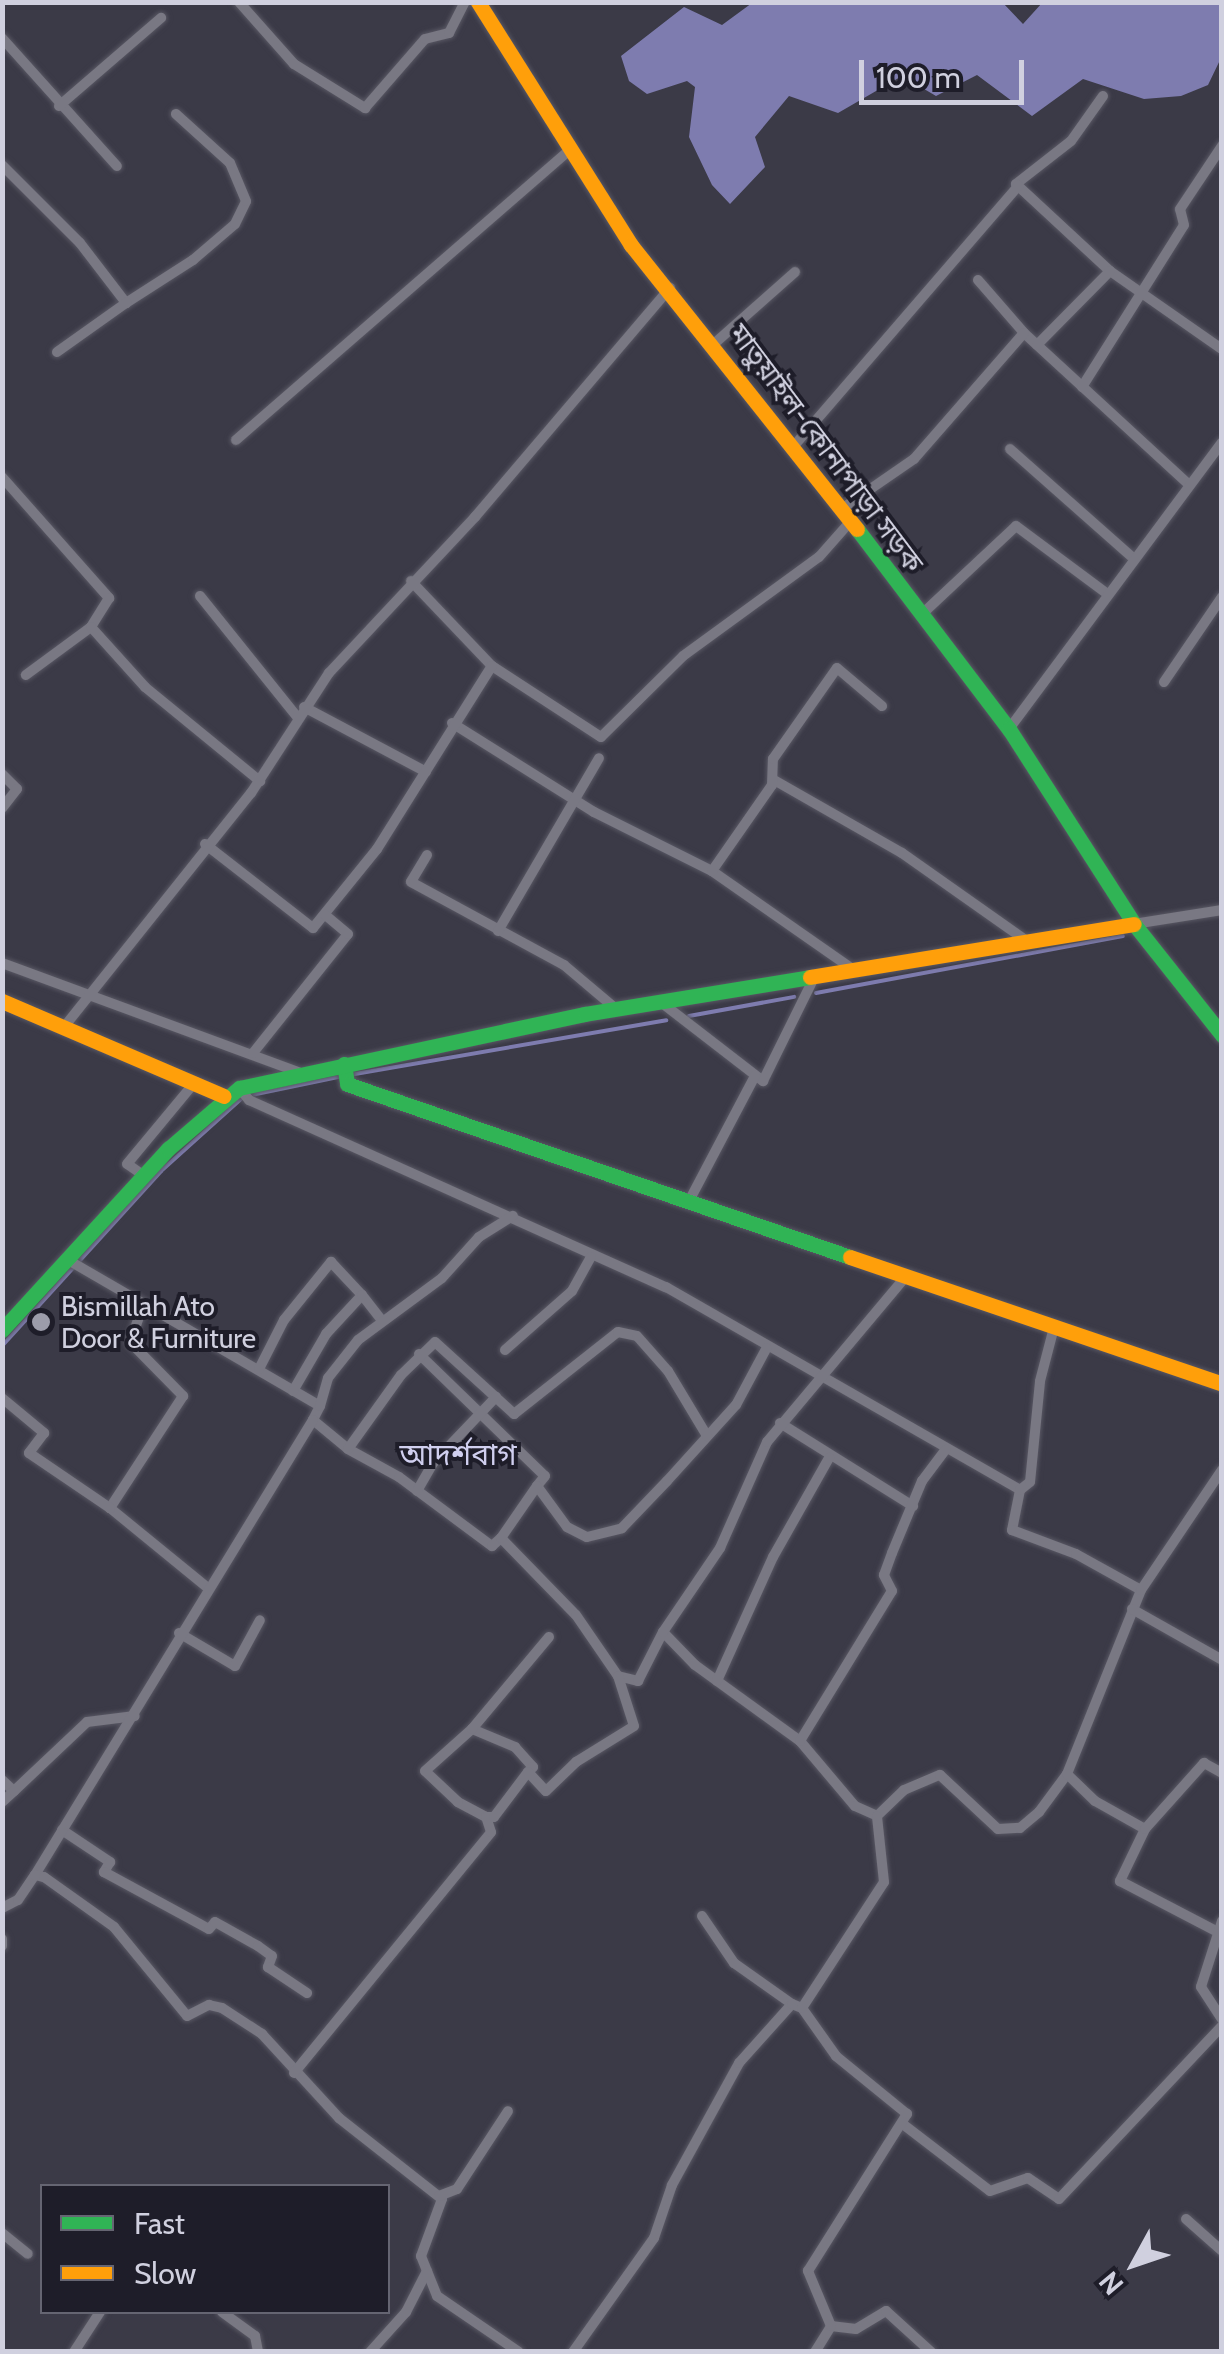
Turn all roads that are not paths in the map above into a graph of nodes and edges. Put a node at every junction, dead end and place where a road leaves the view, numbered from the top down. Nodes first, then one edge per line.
1 (239, 2) edge
2 (464, 2) edge
3 (478, 2) edge
4 (162, 18) dead end
5 (2, 38) edge
6 (1103, 96) dead end
7 (59, 106) junction
8 (176, 114) dead end
9 (1222, 146) edge
10 (570, 150) junction
11 (2, 165) edge
12 (117, 166) dead end
13 (1018, 186) junction
14 (1110, 271) junction
15 (795, 272) dead end
16 (978, 280) dead end
17 (670, 288) junction
18 (1139, 293) junction
19 (126, 302) junction
20 (1024, 333) junction
21 (715, 343) junction
22 (1037, 345) junction
23 (1222, 349) edge
24 (57, 352) dead end
25 (1082, 386) junction
26 (236, 440) dead end
27 (1222, 442) edge
28 (793, 447) junction
29 (1010, 449) dead end
30 (2, 477) edge
31 (1188, 484) junction
32 (845, 516) junction
33 (1131, 556) junction
34 (411, 581) junction
35 (1105, 592) junction
36 (200, 596) dead end
37 (1222, 598) edge
38 (921, 615) junction
39 (91, 627) junction
40 (492, 666) junction
41 (26, 676) dead end
42 (1164, 682) dead end
43 (882, 706) dead end
44 (301, 712) junction
45 (452, 724) junction
46 (1009, 730) junction
47 (599, 758) dead end
48 (426, 772) junction
49 (2, 774) edge
50 (774, 780) junction
51 (260, 781) junction
52 (574, 800) junction
53 (2, 808) edge
54 (205, 844) junction
55 (427, 855) dead end
56 (712, 871) junction
57 (1222, 910) edge
58 (325, 914) junction
59 (1134, 924) junction
60 (498, 932) junction
61 (1028, 942) junction
62 (2, 964) edge
63 (855, 971) junction
64 (815, 976) junction
65 (88, 994) junction
66 (2, 1001) edge
67 (662, 1003) junction
68 (617, 1009) junction
69 (64, 1027) junction
70 (1222, 1035) edge
71 (253, 1053) junction
72 (299, 1072) junction
73 (345, 1073) junction
74 (755, 1076) junction
75 (196, 1081) junction
76 (239, 1094) junction
77 (143, 1176) junction
78 (688, 1203) junction
79 (513, 1216) junction
80 (591, 1257) junction
81 (74, 1264) junction
82 (904, 1279) junction
83 (362, 1295) junction
84 (142, 1308) junction
85 (382, 1321) junction
86 (2, 1330) edge
87 (1054, 1331) junction
88 (766, 1349) junction
89 (506, 1350) dead end
90 (419, 1354) junction
91 (259, 1369) junction
92 (823, 1376) junction
93 (1222, 1384) edge
94 (294, 1391) junction
95 (496, 1397) junction
96 (2, 1398) edge
97 (320, 1406) junction
98 (481, 1409) junction
99 (313, 1420) junction
100 (780, 1423) junction
101 (707, 1436) junction
102 (348, 1448) junction
103 (945, 1450) junction
104 (830, 1458) junction
105 (1222, 1470) edge
106 (537, 1486) junction
107 (1020, 1490) junction
108 (417, 1491) junction
109 (913, 1506) junction
110 (110, 1508) junction
111 (501, 1538) junction
112 (208, 1588) junction
113 (1141, 1590) junction
114 (1132, 1609) junction
115 (260, 1620) dead end
116 (663, 1632) junction
117 (179, 1633) junction
118 (548, 1637) dead end
119 (1222, 1660) edge
120 (618, 1676) junction
121 (717, 1680) junction
122 (135, 1716) junction
123 (472, 1730) junction
124 (800, 1741) junction
125 (528, 1772) junction
126 (1067, 1774) junction
127 (1222, 1774) edge
128 (2, 1780) edge
129 (14, 1790) junction
130 (2, 1802) edge
131 (877, 1816) junction
132 (486, 1817) junction
133 (1145, 1828) junction
134 (62, 1830) junction
135 (35, 1876) junction
136 (2, 1908) edge
137 (702, 1916) dead end
138 (1218, 1926) edge
139 (307, 1993) dead end
140 (797, 2006) junction
141 (1222, 2023) edge
142 (294, 2072) junction
143 (508, 2111) dead end
144 (904, 2125) junction
145 (438, 2196) junction
146 (1186, 2219) dead end
147 (2, 2232) edge
148 (1222, 2250) edge
149 (28, 2254) dead end
150 (427, 2271) junction
151 (99, 2314) edge
152 (225, 2314) edge
153 (830, 2326) junction
154 (74, 2352) edge
155 (258, 2352) edge
156 (370, 2352) edge
157 (518, 2352) edge
158 (574, 2352) edge
159 (815, 2352) edge
160 (932, 2352) edge

1 - 2 street
3 - 10 main road, মাতুয়াইল-কোনাপাড়া সড়ক
4 - 7 street
5 - 7 street
6 - 13 street
7 - 12 street
8 - 19 street
9 - 18 street
10 - 17 main road, মাতুয়াইল-কোনাপাড়া সড়ক
10 - 26 street
11 - 19 street
13 - 14 street
13 - 28 street
14 - 18 street
14 - 22 street
15 - 21 street
16 - 20 street
17 - 21 main road, মাতুয়াইল-কোনাপাড়া সড়ক
17 - 34 street
18 - 23 street
18 - 25 street
19 - 24 street
20 - 22 street
20 - 32 street
21 - 28 main road, মাতুয়াইল-কোনাপাড়া সড়ক
22 - 25 street
25 - 31 street
27 - 31 street
28 - 32 main road, মাতুয়াইল-কোনাপাড়া সড়ক
29 - 33 street
30 - 39 street
31 - 33 street
32 - 38 main road, মাতুয়াইল-কোনাপাড়া সড়ক
32 - 40 street
33 - 35 street
34 - 40 street
34 - 44 street
35 - 38 street
35 - 46 street
36 - 44 street
37 - 42 street
38 - 46 main road, মাতুয়াইল-কোনাপাড়া সড়ক
39 - 41 street
39 - 51 street
40 - 45 street
43 - 50 street
44 - 48 street
44 - 51 street
45 - 48 street
45 - 52 street
46 - 59 main road, মাতুয়াইল-কোনাপাড়া সড়ক
47 - 52 street
48 - 58 street
49 - 53 street
50 - 56 street
50 - 61 street
51 - 54 street
52 - 56 street
52 - 60 street
54 - 58 street
54 - 65 street
55 - 60 street
56 - 63 street
57 - 59 street
58 - 71 street
59 - 61 main road
59 - 70 main road, মাতুয়াইল-কোনাপাড়া সড়ক
60 - 68 street
61 - 63 main road
62 - 65 street
63 - 64 main road
64 - 67 main road
64 - 74 street
65 - 69 street
65 - 71 street
66 - 69 main road
67 - 68 main road
67 - 74 street
68 - 73 main road
69 - 75 main road
71 - 72 street
72 - 73 main road
72 - 76 main road
73 - 78 main road
74 - 78 street
75 - 76 main road
75 - 77 street
76 - 77 main road
76 - 79 street
77 - 81 main road
78 - 82 main road
79 - 80 street
79 - 85 street
80 - 88 street
80 - 89 street
81 - 84 street
81 - 86 main road
82 - 87 main road
82 - 92 street
83 - 85 street
83 - 91 street
83 - 94 street
84 - 91 street
84 - 110 street
85 - 97 street
87 - 93 main road
87 - 107 street
88 - 92 street
88 - 101 street
90 - 95 street
90 - 98 street
90 - 102 street
91 - 94 street
92 - 100 street
92 - 103 street
94 - 97 street
95 - 98 street
95 - 101 street
96 - 110 street
97 - 99 street
98 - 106 street
98 - 108 street
99 - 102 street
99 - 112 street
100 - 104 street
100 - 116 street
101 - 106 street
102 - 108 street
103 - 107 street
103 - 109 street
104 - 109 street
104 - 121 street
105 - 113 street
106 - 111 street
107 - 113 street
108 - 111 street
109 - 124 street
110 - 112 street
111 - 120 street
112 - 117 street
113 - 114 street
114 - 119 street
114 - 126 street
115 - 117 street
116 - 120 street
116 - 121 street
117 - 122 street
118 - 123 street
120 - 125 street
121 - 124 street
122 - 129 street
122 - 134 street
123 - 125 street
123 - 132 street
124 - 131 street
125 - 132 street
126 - 131 street
126 - 133 street
127 - 133 street
128 - 129 street
129 - 130 street
131 - 140 street
132 - 142 street
133 - 138 street
134 - 135 street
134 - 139 street
135 - 136 street
135 - 142 street
137 - 140 street
138 - 141 street
140 - 144 street
140 - 158 street
141 - 144 street
142 - 145 street
143 - 145 street
144 - 153 street
145 - 150 street
146 - 148 street
147 - 149 street
150 - 156 street
150 - 157 street
151 - 154 street
152 - 155 street
153 - 159 street
153 - 160 street

